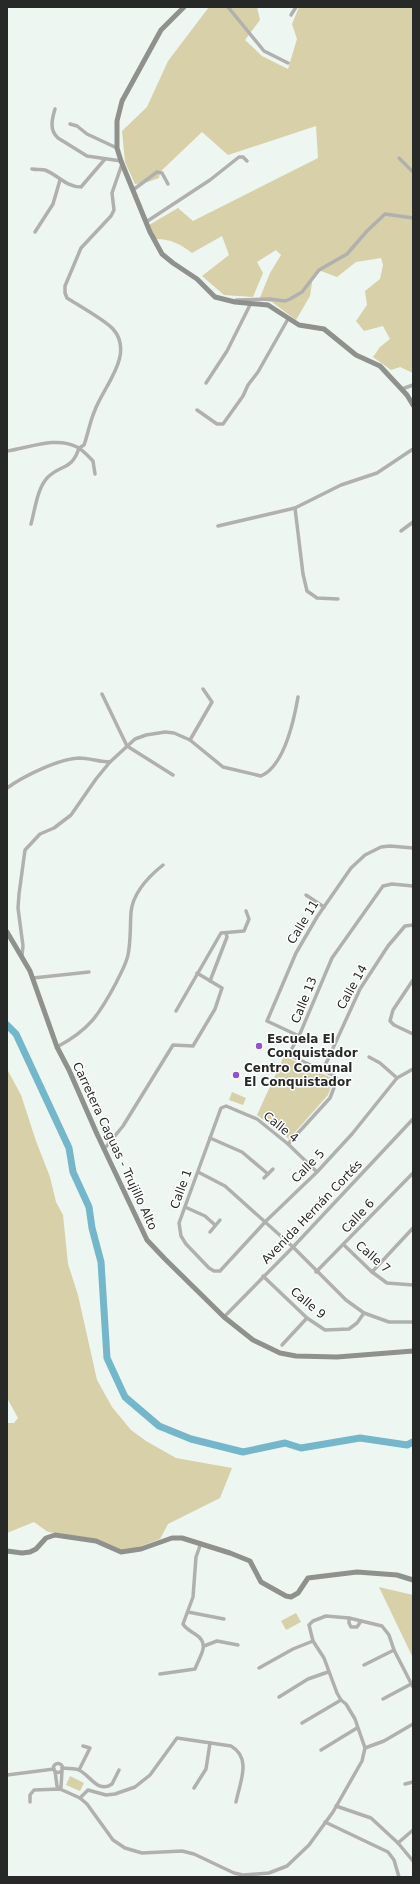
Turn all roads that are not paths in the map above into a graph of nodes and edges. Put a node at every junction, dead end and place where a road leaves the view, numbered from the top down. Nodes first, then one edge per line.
1 (184, 7) edge
2 (228, 7) edge
3 (296, 7) edge
4 (291, 15) dead end
5 (288, 63) dead end
6 (54, 111) dead end
7 (70, 124) dead end
8 (117, 148) junction
9 (399, 158) dead end
10 (105, 159) junction
11 (247, 161) dead end
12 (121, 162) junction
13 (32, 170) dead end
14 (413, 172) edge
15 (60, 180) junction
16 (168, 184) dead end
17 (133, 190) junction
18 (413, 218) edge
19 (146, 222) junction
20 (35, 232) dead end
21 (225, 300) junction
22 (251, 303) junction
23 (288, 319) junction
24 (206, 383) dead end
25 (413, 385) edge
26 (402, 389) junction
27 (413, 405) edge
28 (197, 410) dead end
29 (79, 448) junction
30 (413, 449) edge
31 (7, 451) edge
32 (95, 474) dead end
33 (295, 508) junction
34 (413, 522) edge
35 (31, 524) dead end
36 (218, 526) dead end
37 (401, 531) dead end
38 (338, 599) dead end
39 (203, 689) dead end
40 (102, 694) dead end
41 (298, 697) dead end
42 (190, 740) junction
43 (127, 746) junction
44 (110, 762) junction
45 (173, 774) dead end
46 (7, 788) edge
47 (413, 848) edge
48 (163, 865) dead end
49 (413, 886) edge
50 (306, 895) dead end
51 (324, 907) junction
52 (246, 911) dead end
53 (413, 925) edge
54 (7, 932) edge
55 (226, 933) junction
56 (22, 955) junction
57 (89, 972) dead end
58 (197, 973) junction
59 (33, 978) junction
60 (413, 980) edge
61 (210, 981) junction
62 (176, 1011) dead end
63 (413, 1034) edge
64 (300, 1036) junction
65 (57, 1047) junction
66 (369, 1057) dead end
67 (413, 1069) edge
68 (323, 1070) junction
69 (397, 1078) junction
70 (226, 1106) joint
71 (413, 1119) edge
72 (210, 1138) junction
73 (288, 1144) junction
74 (105, 1148) junction
75 (273, 1169) dead end
76 (198, 1172) junction
77 (317, 1172) junction
78 (413, 1173) edge
79 (268, 1174) junction
80 (264, 1178) dead end
81 (185, 1207) junction
82 (220, 1220) dead end
83 (266, 1221) junction
84 (215, 1225) junction
85 (413, 1228) edge
86 (210, 1232) dead end
87 (344, 1245) junction
88 (294, 1247) junction
89 (214, 1271) joint
90 (316, 1272) junction
91 (372, 1272) junction
92 (263, 1276) junction
93 (413, 1285) edge
94 (364, 1313) junction
95 (224, 1317) junction
96 (307, 1318) junction
97 (413, 1322) edge
98 (282, 1345) dead end
99 (413, 1351) edge
100 (201, 1543) junction
101 (7, 1551) edge
102 (413, 1580) edge
103 (188, 1612) junction
104 (349, 1618) junction
105 (224, 1619) dead end
106 (361, 1620) junction
107 (313, 1641) junction
108 (238, 1645) dead end
109 (204, 1646) junction
110 (394, 1650) junction
111 (364, 1665) dead end
112 (259, 1668) dead end
113 (328, 1672) junction
114 (160, 1674) dead end
115 (412, 1686) edge
116 (279, 1697) dead end
117 (383, 1699) dead end
118 (341, 1700) junction
119 (302, 1723) dead end
120 (413, 1724) edge
121 (357, 1728) junction
122 (210, 1743) junction
123 (83, 1746) dead end
124 (365, 1748) junction
125 (321, 1750) dead end
126 (62, 1769) junction
127 (55, 1770) junction
128 (80, 1770) junction
129 (119, 1770) dead end
130 (7, 1775) edge
131 (413, 1782) edge
132 (405, 1784) dead end
133 (194, 1788) dead end
134 (60, 1789) junction
135 (80, 1798) junction
136 (30, 1802) dead end
137 (236, 1802) dead end
138 (336, 1806) junction
139 (325, 1822) junction
140 (413, 1830) edge
141 (398, 1843) junction
142 (413, 1861) edge
143 (399, 1877) edge

1 - 8 street
2 - 5 street
3 - 4 street
6 - 10 street
7 - 8 street
8 - 12 street
9 - 14 street
10 - 12 street
10 - 15 street
11 - 19 street
12 - 17 street
12 - 29 street
13 - 15 street
15 - 20 street
16 - 17 street
17 - 19 street
18 - 21 street
19 - 21 street
21 - 22 street
22 - 23 street
22 - 24 street
23 - 26 street
23 - 28 street
25 - 26 street
26 - 27 street
29 - 31 street
29 - 32 street
29 - 35 street
30 - 33 street
33 - 36 street
33 - 38 street
34 - 37 street
39 - 42 street
40 - 43 street
41 - 42 street
42 - 43 street
43 - 44 street
43 - 45 street
44 - 46 street
44 - 56 street
47 - 51 street, Calle 11
48 - 65 street
49 - 64 street, Calle 13
50 - 51 street
51 - 64 street, Calle 11
52 - 55 street
53 - 68 street, Calle 14
54 - 56 street, Carretera Caguas - Trujillo Alto
55 - 58 street
55 - 61 street
56 - 59 street, Carretera Caguas - Trujillo Alto
57 - 59 street
58 - 61 street
58 - 62 street
59 - 65 street, Carretera Caguas - Trujillo Alto
60 - 63 street
61 - 74 street
64 - 68 street, Calle 13
65 - 74 street, Carretera Caguas - Trujillo Alto
66 - 69 street
67 - 69 street, Calle 5
68 - 73 street, Calle 13
69 - 77 street, Calle 5
70 - 72 street, Calle 1
70 - 73 street, Calle 4
71 - 88 street, Avenida Hernán Cortés
72 - 76 street, Calle 1
72 - 79 street
73 - 77 street, Calle 4
74 - 95 street, Carretera Caguas - Trujillo Alto
75 - 79 street
76 - 81 street, Calle 1
76 - 83 street
77 - 83 street, Calle 5
78 - 87 street, Calle 6
79 - 80 street
81 - 84 street
81 - 89 street, Calle 1
82 - 84 street
83 - 88 street
83 - 89 street, Calle 5
84 - 86 street
85 - 91 street
87 - 90 street, Calle 6
87 - 91 street, Calle 7
88 - 90 street
88 - 92 street, Avenida Hernán Cortés
90 - 94 street
91 - 93 street, Calle 7
92 - 95 street, Avenida Hernán Cortés
92 - 96 street, Calle 9
94 - 96 street, Calle 9
94 - 97 street
95 - 99 street, Carretera Caguas - Trujillo Alto
96 - 98 street
100 - 101 street
100 - 102 street
100 - 103 street
103 - 105 street
103 - 109 street
104 - 106 street
104 - 106 street
104 - 107 street
106 - 110 street
107 - 112 street
107 - 113 street
108 - 109 street
109 - 114 street
110 - 111 street
110 - 115 street
113 - 116 street
113 - 118 street
115 - 117 street
118 - 119 street
118 - 121 street
120 - 124 street
121 - 124 street
121 - 125 street
122 - 133 street
122 - 135 street
122 - 137 street
123 - 128 street
124 - 138 street
126 - 127 street
126 - 127 street
126 - 128 street
126 - 134 street
127 - 130 street
127 - 134 street
128 - 129 street
131 - 132 street
134 - 135 street
134 - 136 street
135 - 139 street
138 - 139 street
138 - 141 street
139 - 143 street
140 - 141 street
141 - 142 street

